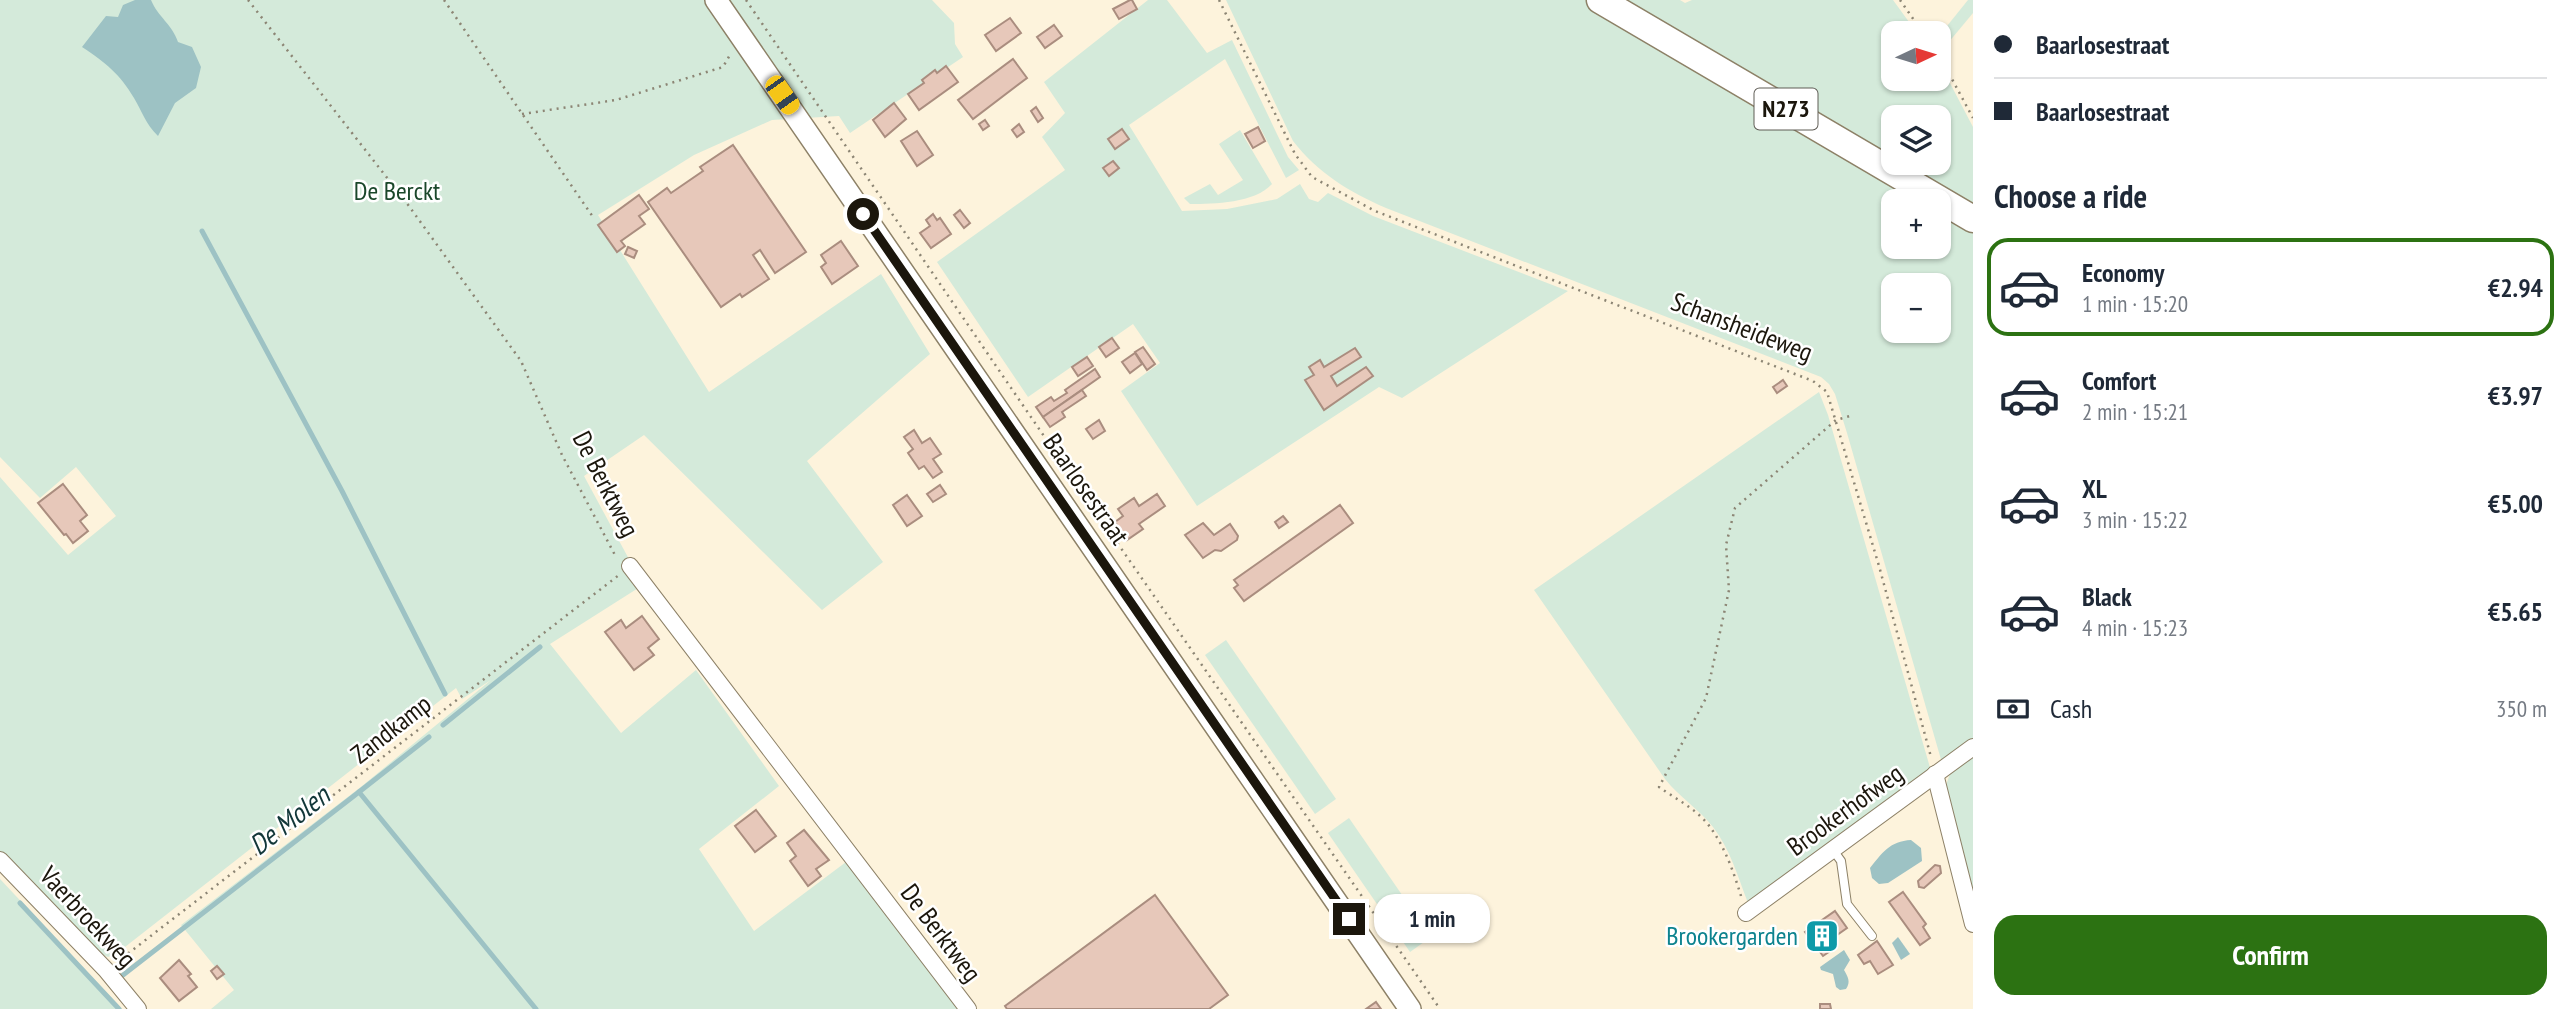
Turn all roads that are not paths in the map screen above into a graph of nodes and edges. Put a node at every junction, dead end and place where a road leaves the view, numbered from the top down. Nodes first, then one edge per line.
1 (716, 0) edge
2 (1600, 0) edge
3 (1973, 219) edge
4 (630, 566) road end
5 (1973, 747) edge
6 (1936, 774) junction
7 (1833, 850) junction
8 (0, 860) edge
9 (1746, 913) road end
10 (1973, 924) edge
11 (1872, 936) dead end
12 (138, 1009) edge
13 (968, 1009) edge
14 (1410, 1009) edge

1 - 14 street, Baarlosestraat
2 - 3 main road, N273
4 - 13 street, De Berktweg
5 - 6 street, Brookerhofweg
6 - 7 street, Brookerhofweg
6 - 10 street
7 - 9 street, Brookerhofweg
7 - 11 lane
8 - 12 street, Vaerbroekweg

